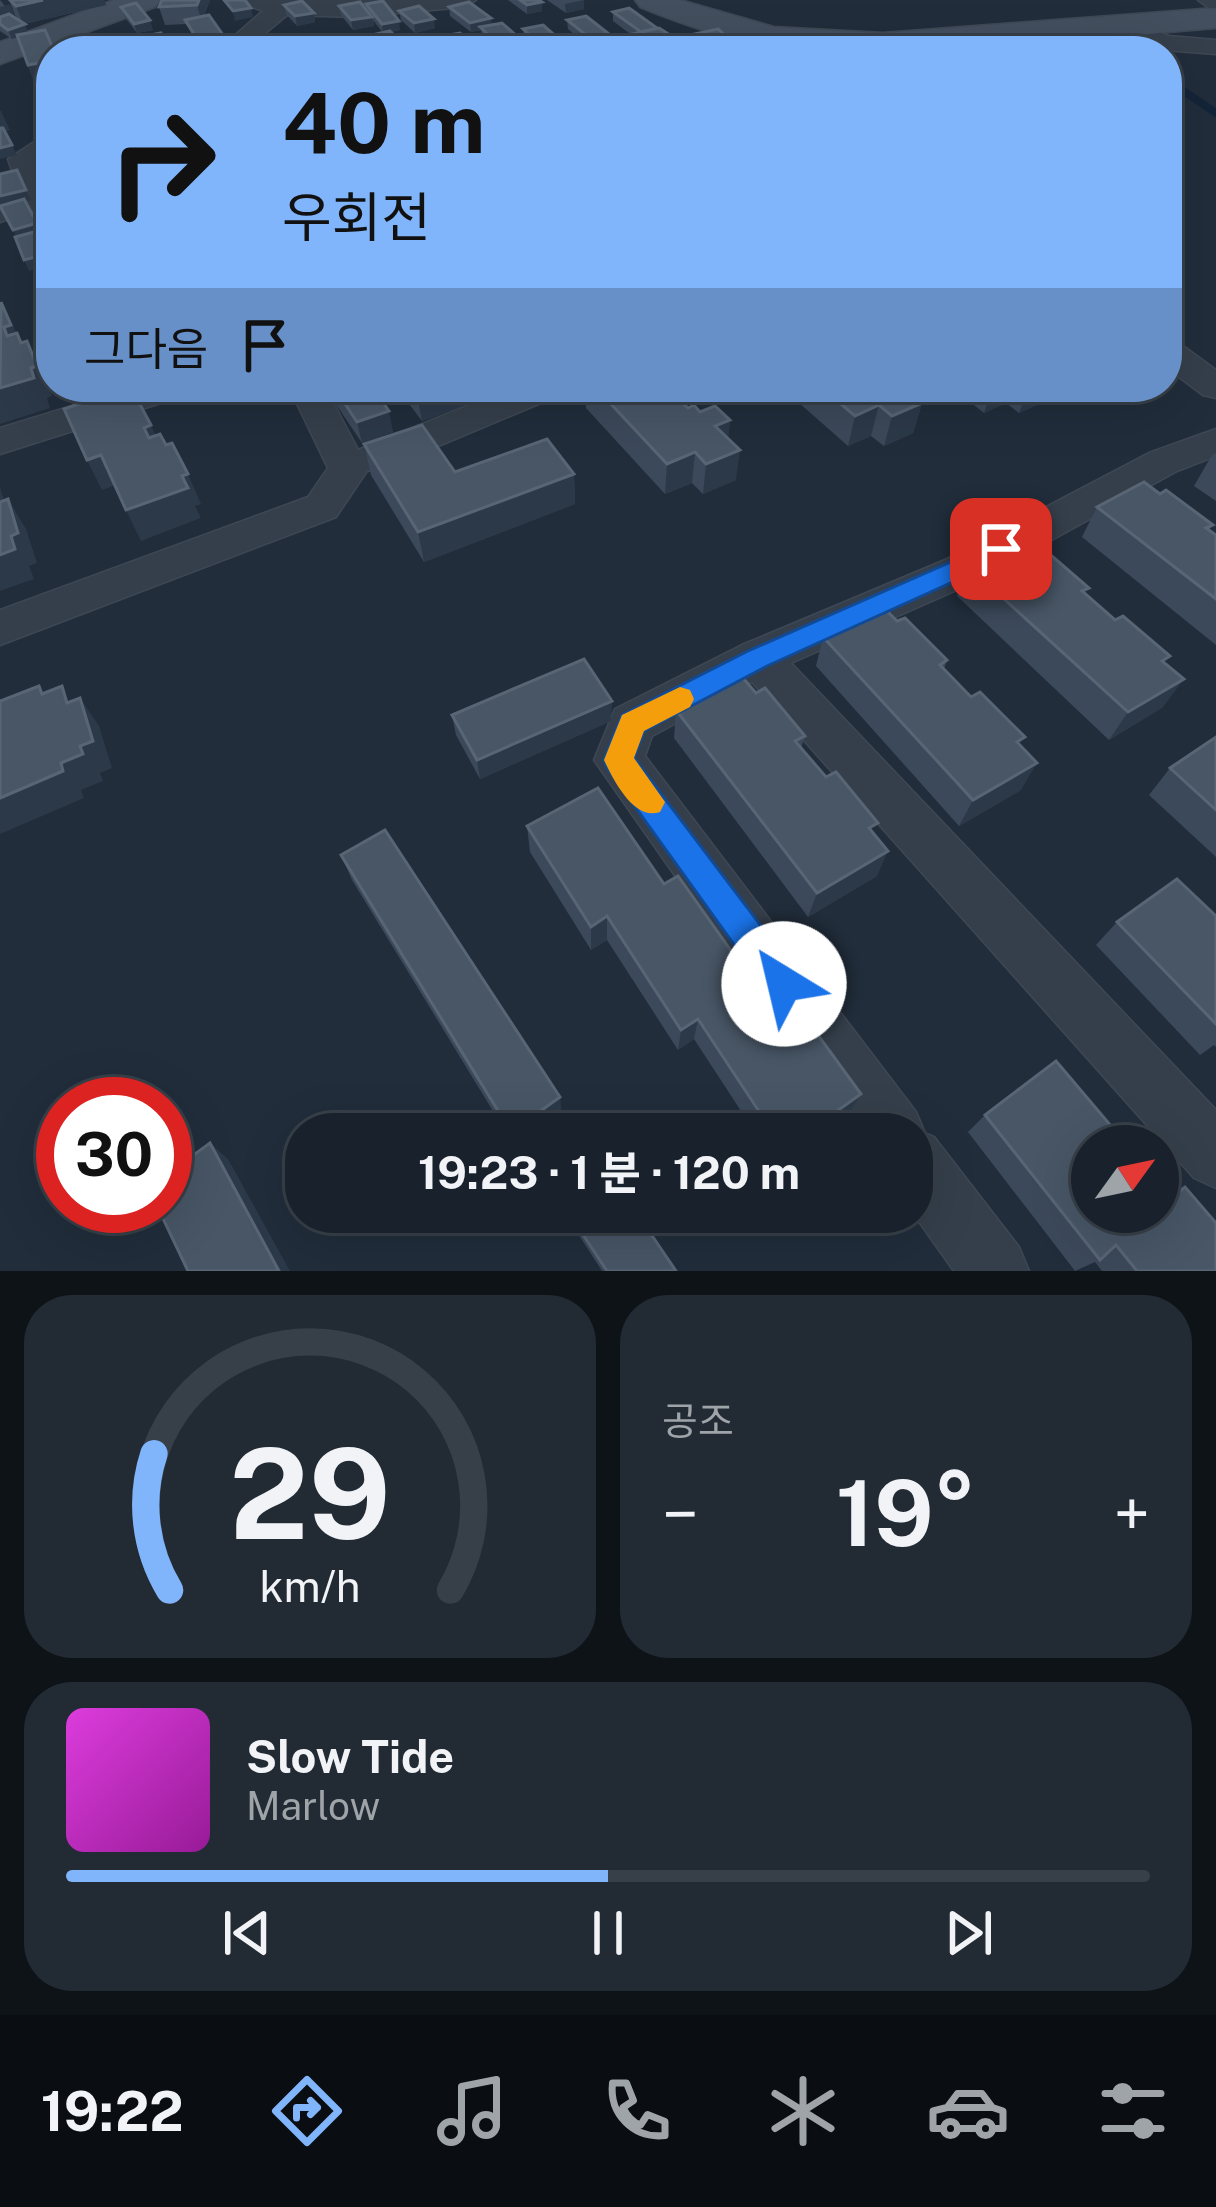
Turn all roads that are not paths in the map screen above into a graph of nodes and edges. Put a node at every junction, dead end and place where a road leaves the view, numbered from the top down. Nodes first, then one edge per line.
1 (144, 0) edge
2 (244, 0) edge
3 (311, 0) edge
4 (465, 0) edge
5 (651, 0) edge
6 (281, 8) junction
7 (1216, 18) edge
8 (1122, 24) junction
9 (50, 36) edge
10 (247, 36) edge
11 (750, 36) edge
12 (961, 36) edge
13 (1149, 36) edge
14 (36, 41) edge
15 (1182, 44) edge
16 (1216, 46) edge
17 (0, 55) edge
18 (36, 149) edge
19 (36, 196) edge
20 (36, 202) edge
21 (0, 213) edge
22 (1182, 362) edge
23 (1216, 387) edge
24 (126, 402) edge
25 (314, 402) edge
26 (511, 402) edge
27 (0, 442) edge
28 (1216, 442) edge
29 (348, 469) junction
30 (0, 628) edge
31 (758, 658) junction
32 (879, 1113) edge
33 (1216, 1156) edge
34 (933, 1188) edge
35 (994, 1271) edge

1 - 9 street
2 - 6 street
3 - 6 street
4 - 6 street
5 - 11 street
6 - 10 street
7 - 8 street
8 - 12 street
8 - 13 street
14 - 17 street
15 - 16 street
18 - 19 street
20 - 21 street
22 - 23 street
24 - 27 street
25 - 29 street
26 - 29 street
28 - 31 street
29 - 30 street
31 - 32 street
31 - 33 street
34 - 35 street

